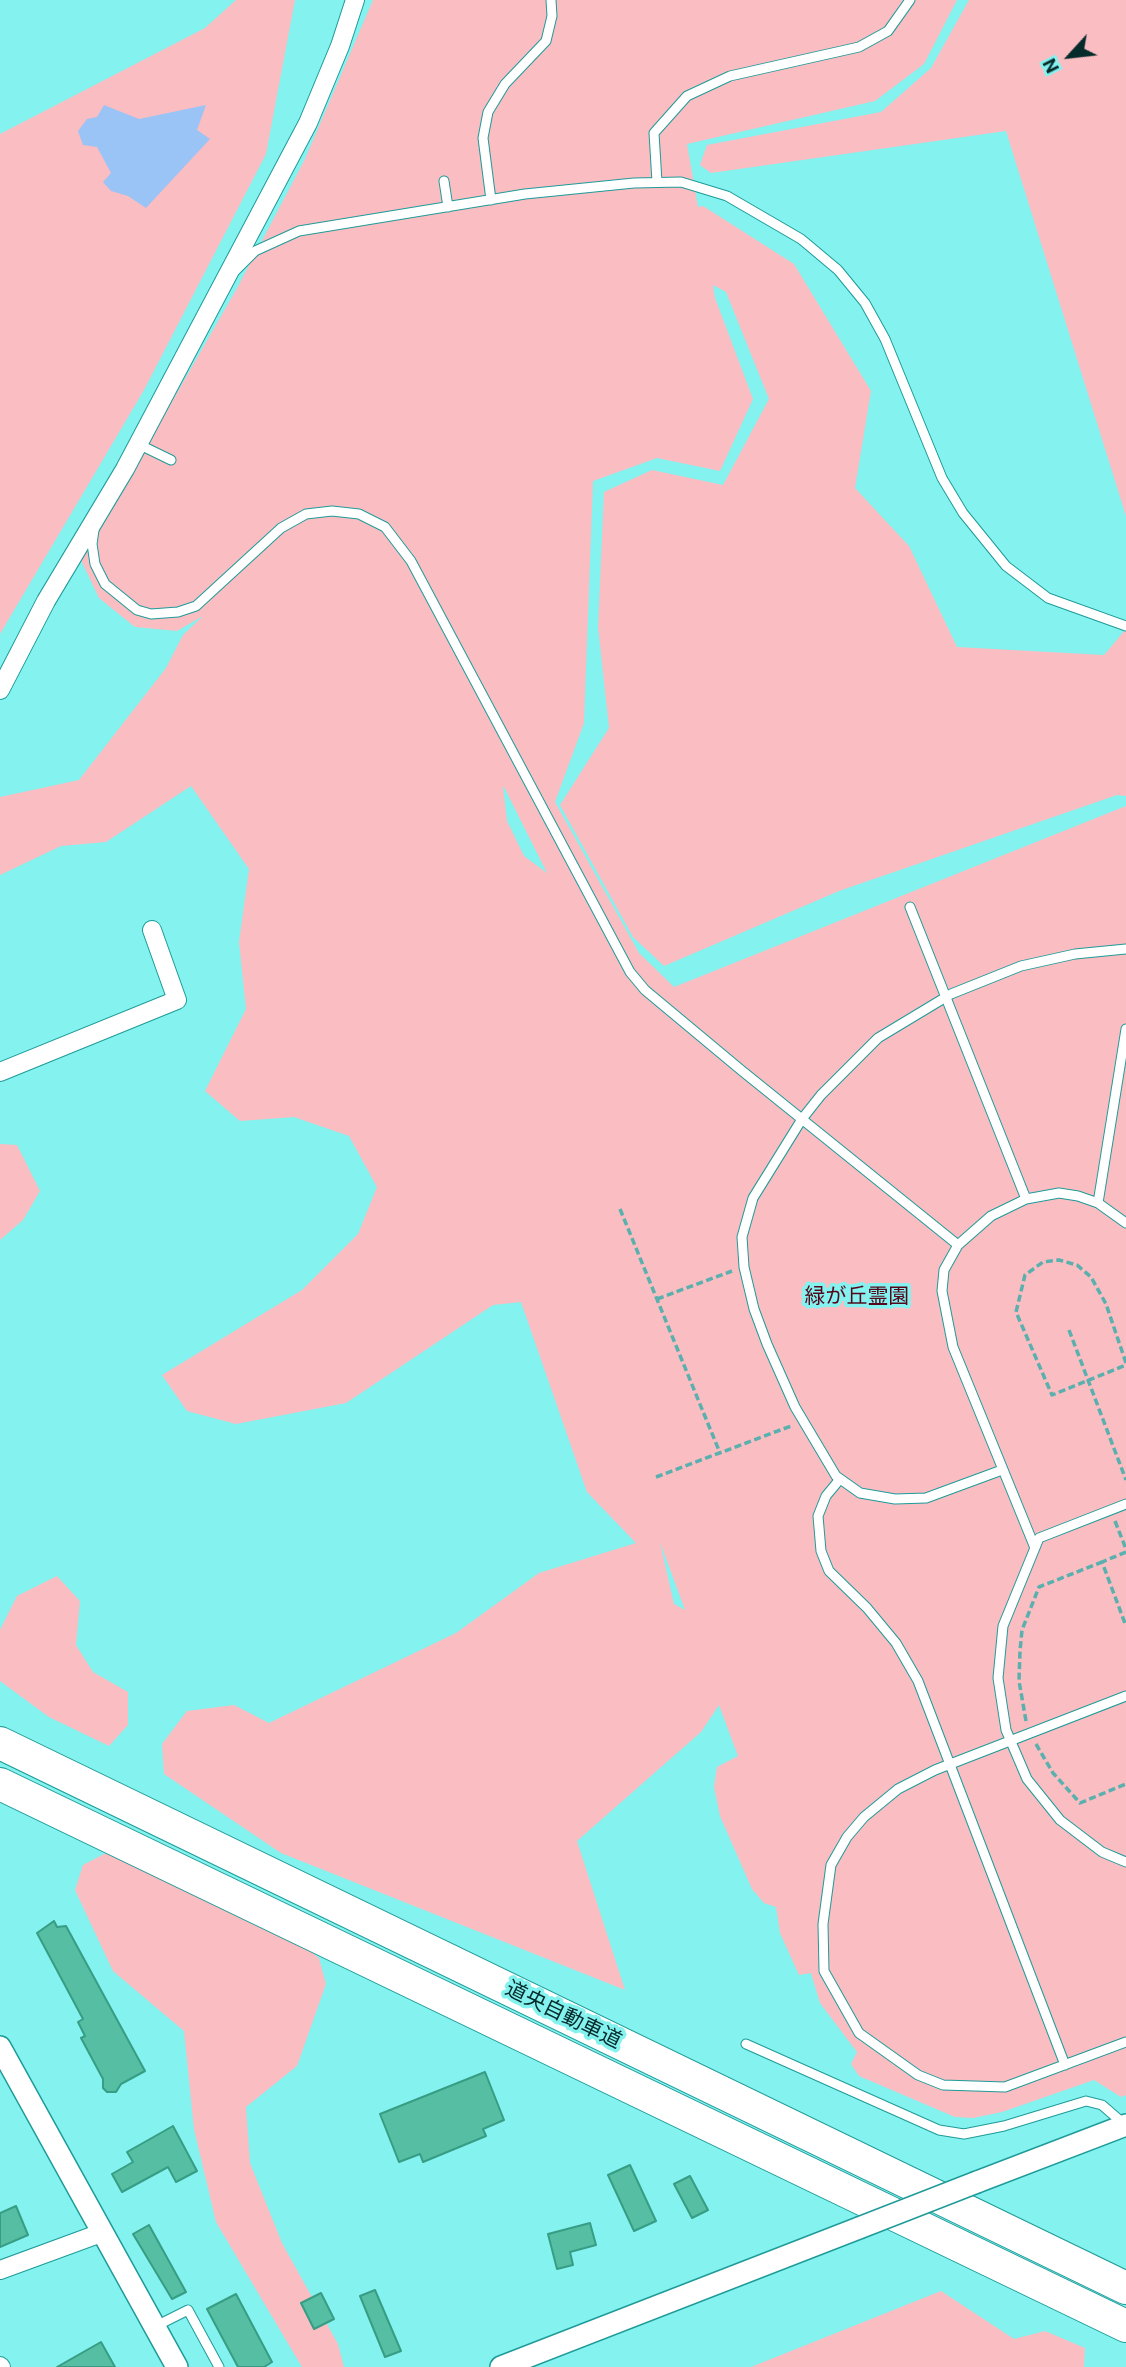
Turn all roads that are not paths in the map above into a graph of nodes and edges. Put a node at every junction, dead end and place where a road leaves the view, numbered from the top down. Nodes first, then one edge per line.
1 (355, 0) edge
2 (551, 0) edge
3 (909, 0) edge
4 (444, 181) dead end
5 (657, 182) junction
6 (491, 200) junction
7 (448, 207) junction
8 (224, 282) junction
9 (138, 444) junction
10 (171, 460) dead end
11 (97, 514) junction
12 (1126, 626) edge
13 (0, 691) edge
14 (910, 907) dead end
15 (152, 930) dead end
16 (1126, 949) edge
17 (946, 997) junction
18 (1126, 1029) edge
19 (0, 1072) edge
20 (1115, 1099) junction
21 (1126, 1100) edge
22 (802, 1119) junction
23 (1026, 1199) junction
24 (1098, 1203) junction
25 (1126, 1223) edge
26 (958, 1245) junction
27 (1002, 1470) junction
28 (841, 1479) junction
29 (1126, 1504) edge
30 (1035, 1548) junction
31 (1126, 1696) edge
32 (1010, 1740) junction
33 (0, 1743) edge
34 (951, 1764) junction
35 (0, 1784) edge
36 (1126, 1862) edge
37 (1126, 2042) edge
38 (746, 2044) dead end
39 (0, 2047) edge
40 (1065, 2065) junction
41 (1125, 2125) edge
42 (101, 2233) junction
43 (0, 2270) edge
44 (1126, 2288) edge
45 (1126, 2326) edge
46 (154, 2327) junction
47 (177, 2367) edge
48 (219, 2367) edge
49 (501, 2367) edge

1 - 8 street
2 - 6 lane
3 - 5 lane
4 - 7 lane
5 - 6 lane
5 - 12 lane
6 - 7 lane
7 - 8 lane
8 - 9 street
9 - 10 lane
9 - 11 street
11 - 13 street
11 - 22 lane
14 - 17 lane
15 - 19 street
16 - 17 lane
17 - 22 lane
17 - 23 lane
18 - 20 lane
20 - 21 lane
20 - 24 lane
22 - 26 lane
22 - 28 lane
23 - 24 lane
23 - 26 lane
24 - 25 lane
26 - 27 lane
27 - 28 lane
27 - 30 lane
28 - 34 lane
29 - 30 lane
30 - 32 lane
31 - 32 lane
32 - 34 lane
32 - 36 lane
33 - 44 highway, 道央自動車道
34 - 40 lane
34 - 40 lane
35 - 45 highway, 道央自動車道
37 - 40 lane
38 - 41 lane
39 - 42 street
41 - 49 street, bridge
42 - 43 street
42 - 46 street
46 - 47 street
46 - 48 lane

